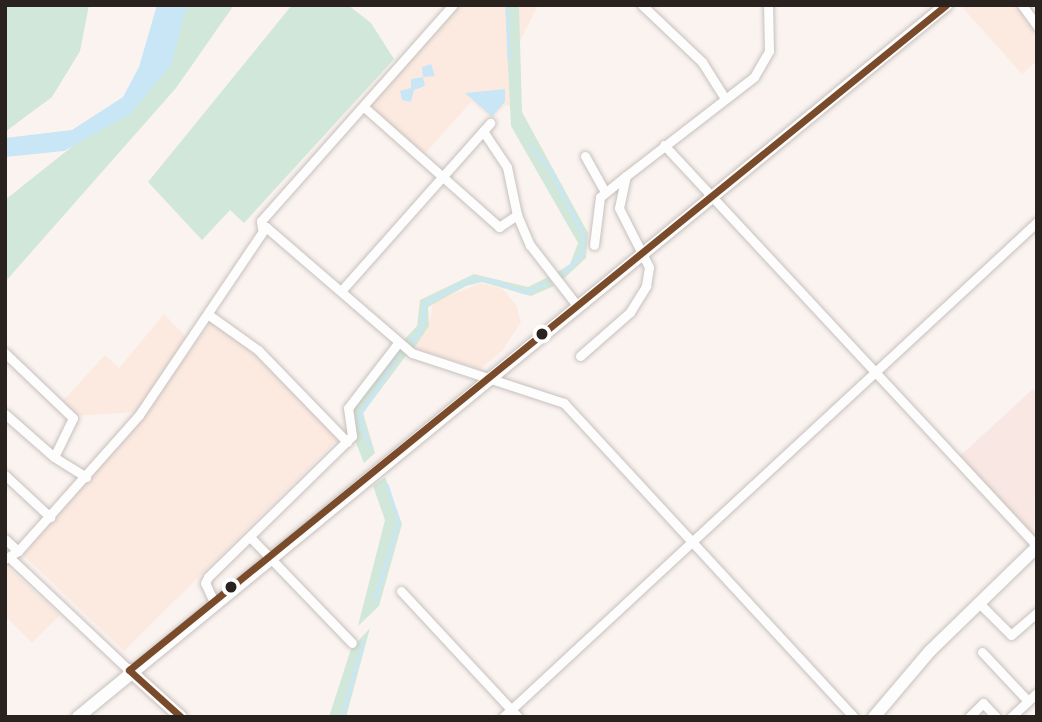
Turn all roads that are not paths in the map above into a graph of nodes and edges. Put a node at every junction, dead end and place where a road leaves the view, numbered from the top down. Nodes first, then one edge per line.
1 (453, 5) edge
2 (642, 5) edge
3 (768, 5) edge
4 (946, 5) edge
5 (1022, 5) edge
6 (1037, 7) edge
7 (1028, 14) junction
8 (1037, 26) edge
9 (724, 97) junction
10 (364, 107) junction
11 (664, 145) junction
12 (585, 156) dead end
13 (442, 176) junction
14 (626, 176) junction
15 (605, 192) junction
16 (710, 195) junction
17 (517, 215) junction
18 (1037, 222) edge
19 (262, 228) junction
20 (594, 245) dead end
21 (642, 251) junction
22 (341, 291) junction
23 (576, 304) junction
24 (209, 315) junction
25 (398, 343) junction
26 (580, 356) dead end
27 (6, 357) edge
28 (873, 372) junction
29 (486, 378) junction
30 (5, 414) edge
31 (346, 442) junction
32 (54, 457) junction
33 (5, 475) edge
34 (86, 477) junction
35 (50, 517) junction
36 (250, 537) junction
37 (5, 539) edge
38 (693, 541) junction
39 (1037, 546) edge
40 (18, 551) junction
41 (269, 556) junction
42 (7, 558) edge
43 (401, 591) dead end
44 (214, 602) junction
45 (979, 603) junction
46 (1037, 611) edge
47 (352, 643) dead end
48 (982, 652) dead end
49 (130, 670) junction
50 (1037, 693) edge
51 (1028, 701) junction
52 (514, 713) edge
53 (78, 717) edge
54 (181, 717) edge
55 (503, 717) edge
56 (854, 717) edge
57 (874, 717) edge
58 (969, 717) edge
59 (996, 717) edge
60 (1011, 717) edge

1 - 10 street
2 - 9 street
3 - 9 street
4 - 16 street
5 - 7 street
6 - 7 street
7 - 8 street
9 - 11 street
10 - 13 street
10 - 19 street
11 - 14 street
11 - 16 street
12 - 15 street
13 - 17 street
13 - 17 street
13 - 22 street
14 - 15 street
14 - 21 street
15 - 20 street
16 - 21 street
16 - 28 street
17 - 23 street
18 - 28 street
19 - 22 street
19 - 24 street
21 - 23 street
21 - 26 street
22 - 25 street
23 - 29 street
24 - 31 street
24 - 34 street
25 - 29 street
25 - 31 street
27 - 32 street
28 - 38 street
28 - 39 street
29 - 38 street
29 - 41 street
30 - 32 street
31 - 36 street
32 - 34 street
33 - 35 street
34 - 35 street
35 - 40 street
36 - 41 street
36 - 44 street
37 - 40 street
38 - 52 street
38 - 56 street
39 - 45 street
40 - 42 street
41 - 44 street
41 - 47 street
42 - 49 street
43 - 52 street
44 - 49 street
45 - 46 street
45 - 57 street
48 - 51 street
49 - 53 street
49 - 54 street
50 - 51 street
51 - 60 street
52 - 55 street
58 - 59 street

